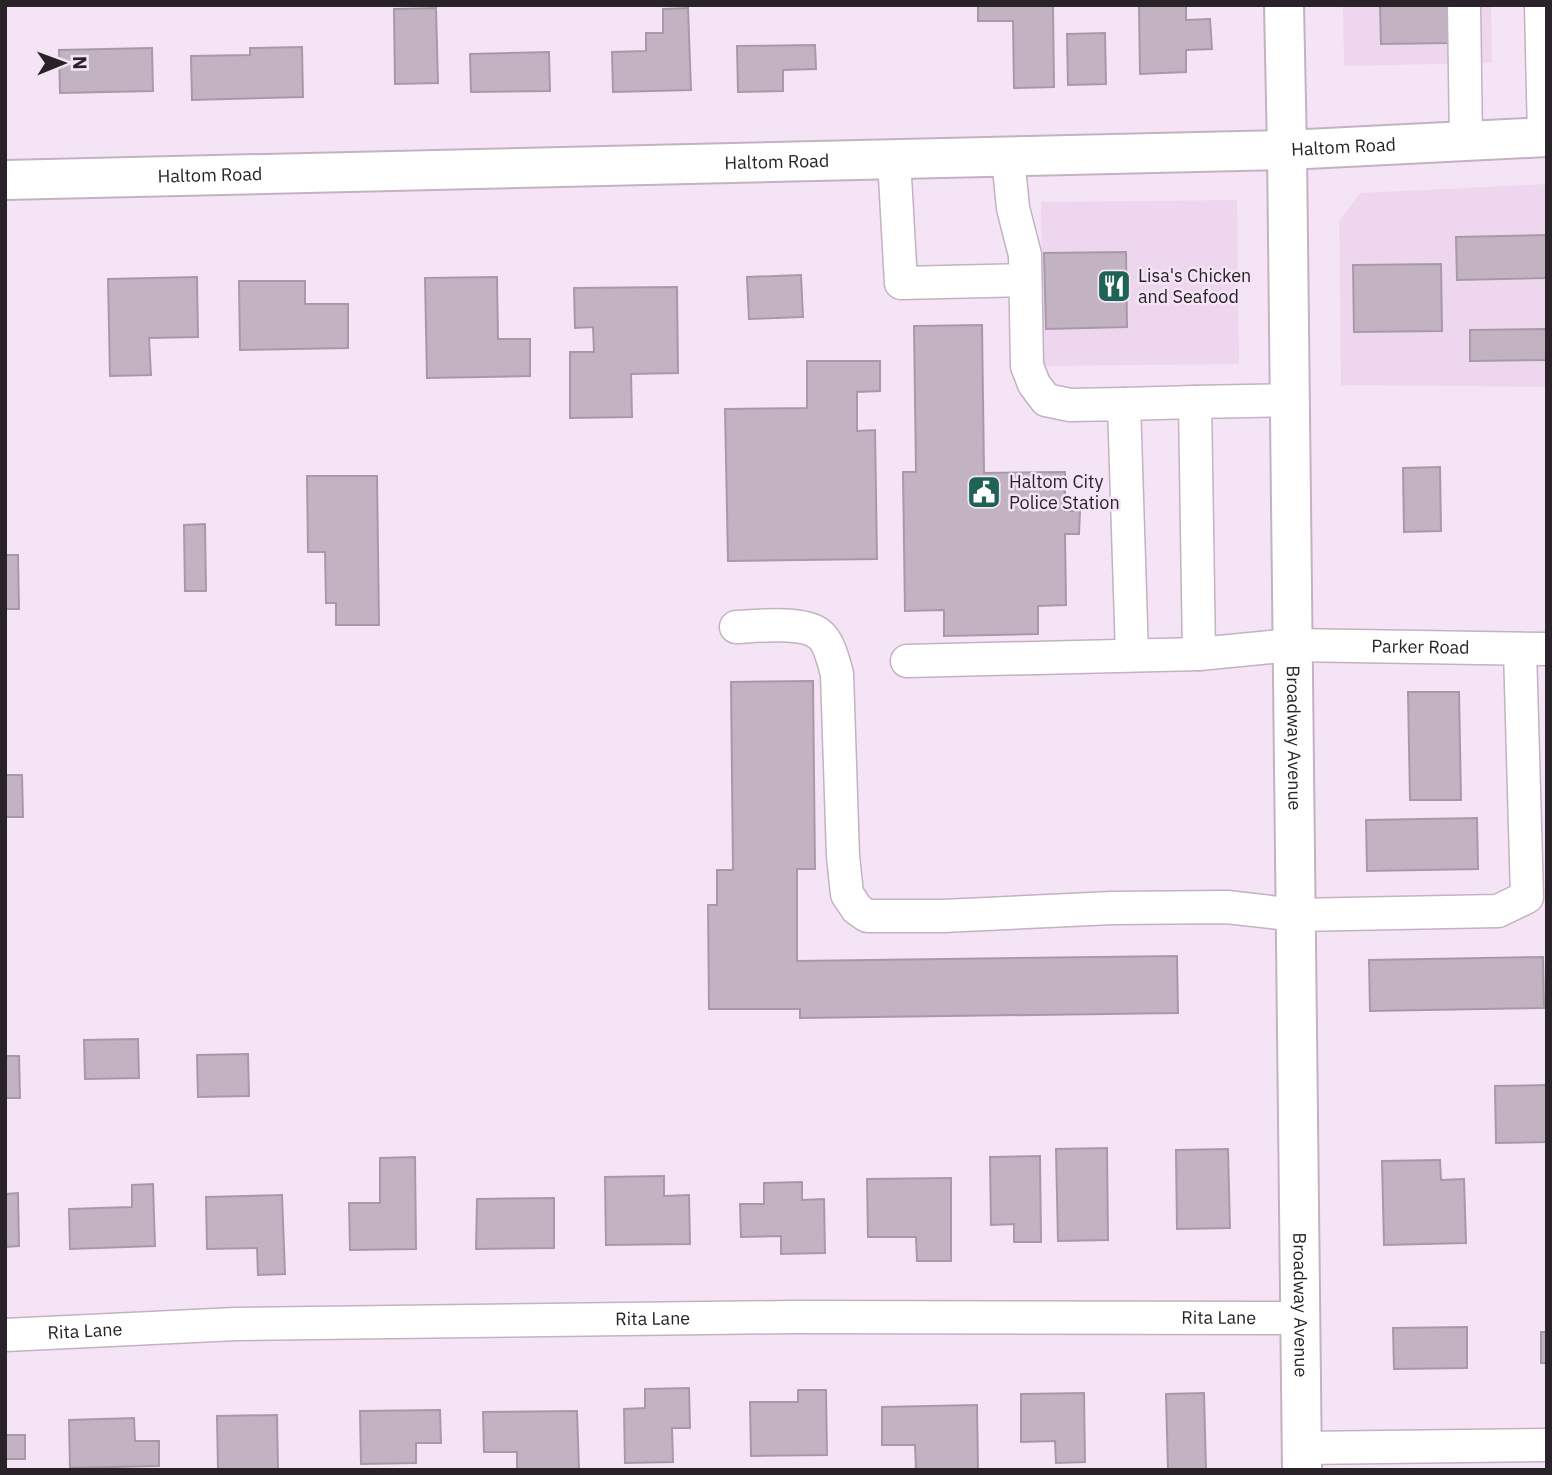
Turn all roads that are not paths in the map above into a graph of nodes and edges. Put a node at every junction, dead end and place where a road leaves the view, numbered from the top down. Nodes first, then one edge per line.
1 (1283, 5) edge
2 (1464, 5) edge
3 (1543, 22) edge
4 (1545, 137) edge
5 (1466, 141) junction
6 (1287, 150) junction
7 (1008, 157) junction
8 (894, 159) junction
9 (5, 180) edge
10 (1026, 280) junction
11 (1290, 400) junction
12 (1195, 402) junction
13 (1124, 404) junction
14 (736, 627) dead end
15 (1292, 645) junction
16 (1533, 649) edge
17 (1199, 654) junction
18 (1132, 655) junction
19 (907, 661) dead end
20 (1537, 843) edge
21 (1296, 915) junction
22 (1300, 1318) junction
23 (5, 1335) edge
24 (1547, 1446) edge
25 (1302, 1459) edge

1 - 6 main road, Broadway Avenue
2 - 5 street
3 - 4 street
4 - 5 main road, Haltom Road
5 - 6 main road, Haltom Road
6 - 7 main road, Haltom Road
6 - 11 main road, Broadway Avenue
7 - 8 main road, Haltom Road
7 - 10 street
8 - 9 main road, Haltom Road
8 - 10 street
10 - 13 street
11 - 12 street
11 - 15 main road, Broadway Avenue
12 - 13 street
12 - 17 street
13 - 18 street
14 - 21 street
15 - 16 street, Parker Road
15 - 17 street, Parker Road
15 - 21 main road, Broadway Avenue
16 - 20 street
17 - 18 street, Parker Road
18 - 19 street, Parker Road
20 - 21 street
21 - 22 main road, Broadway Avenue
22 - 23 street, Rita Lane
22 - 25 main road, Broadway Avenue
24 - 25 street

